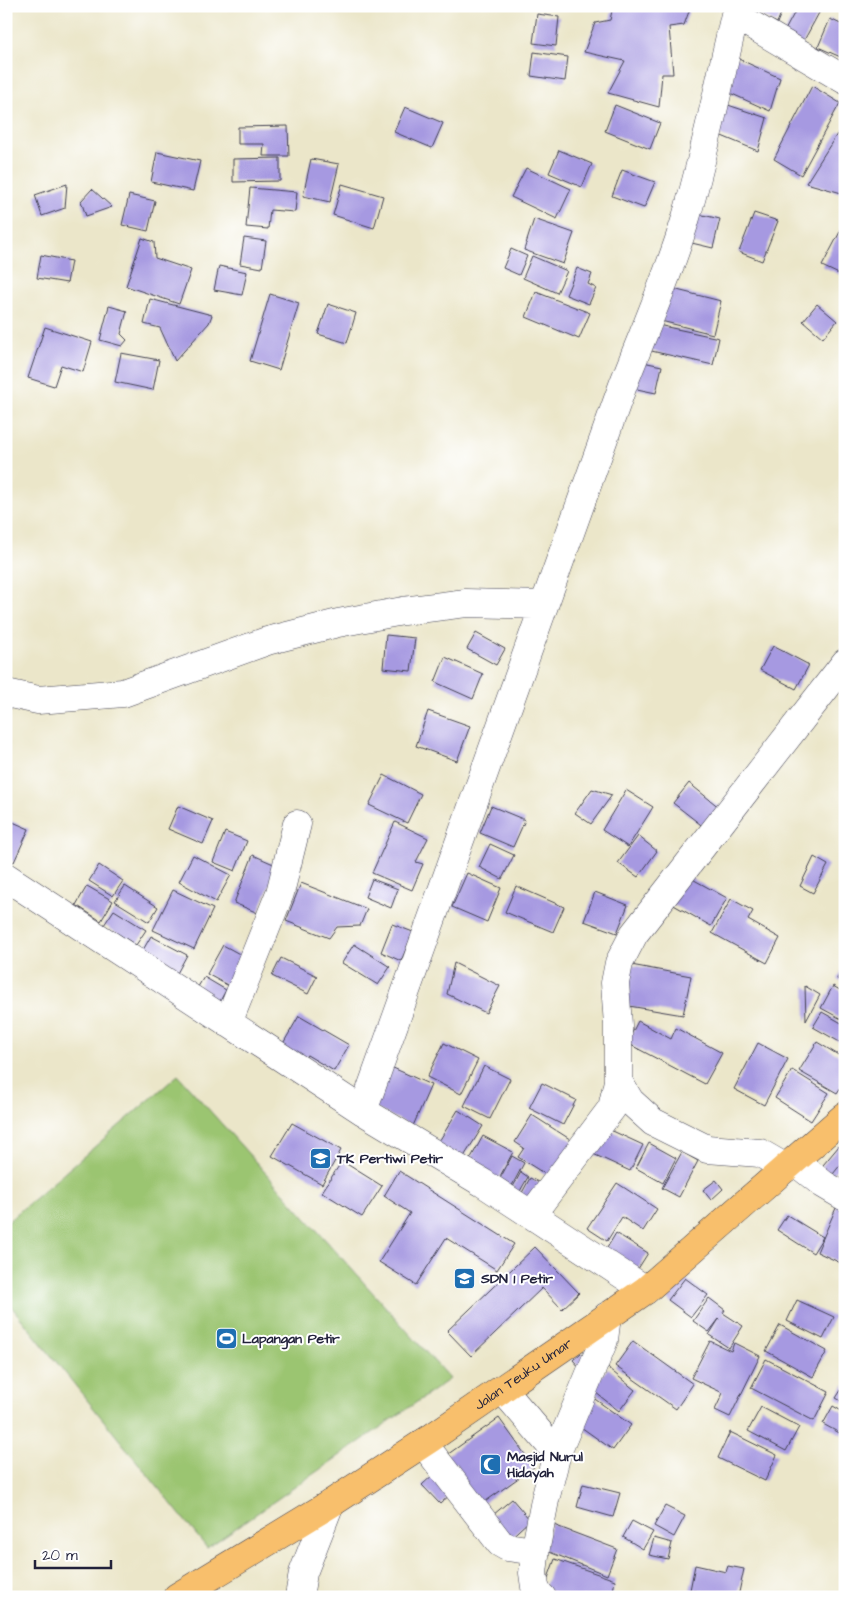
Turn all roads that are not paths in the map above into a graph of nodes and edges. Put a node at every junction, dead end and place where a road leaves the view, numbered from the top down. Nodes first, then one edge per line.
1 (736, 11) edge
2 (845, 80) edge
3 (544, 605) junction
4 (840, 679) edge
5 (6, 693) edge
6 (297, 824) dead end
7 (6, 877) edge
8 (228, 1023) junction
9 (618, 1081) junction
10 (362, 1111) junction
11 (845, 1116) edge
12 (790, 1165) junction
13 (845, 1197) edge
14 (532, 1214) junction
15 (646, 1290) junction
16 (607, 1316) junction
17 (502, 1390) junction
18 (423, 1443) junction
19 (557, 1453) junction
20 (330, 1504) junction
21 (535, 1551) junction
22 (178, 1597) edge
23 (299, 1597) edge
24 (542, 1597) edge

1 - 2 street
1 - 3 street
3 - 5 street
3 - 10 street
4 - 9 street
6 - 8 street
7 - 8 street
8 - 10 street
9 - 12 street
9 - 14 street
10 - 14 street
11 - 12 main road, Jalan Teuku Umar
12 - 13 street
12 - 15 main road, Jalan Teuku Umar
14 - 15 street
15 - 16 main road, Jalan Teuku Umar
16 - 17 main road, Jalan Teuku Umar
16 - 19 street
17 - 18 main road, Jalan Teuku Umar
17 - 19 street
18 - 20 main road, Jalan Teuku Umar
18 - 21 street
19 - 21 street
20 - 22 main road, Jalan Teuku Umar
20 - 23 street
21 - 24 street

